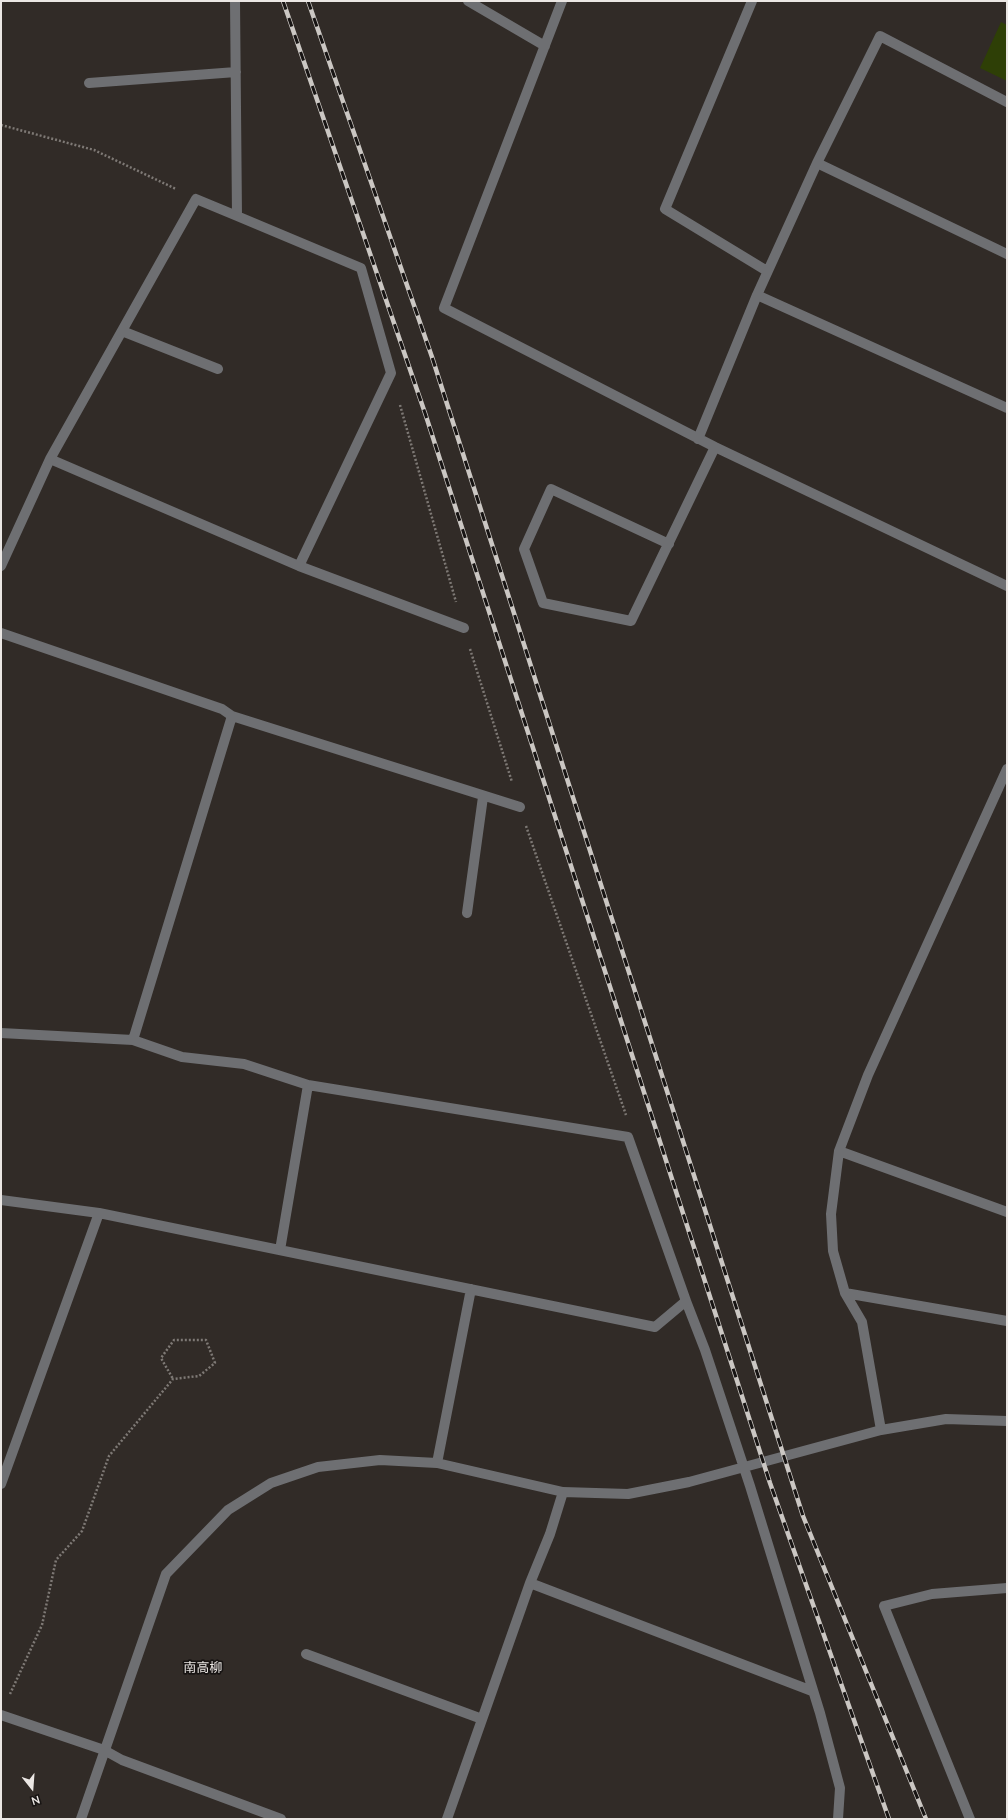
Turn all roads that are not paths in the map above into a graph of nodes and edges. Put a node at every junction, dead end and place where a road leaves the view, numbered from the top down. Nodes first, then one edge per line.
1 (235, 1) edge
2 (468, 1) edge
3 (562, 1) edge
4 (752, 1) edge
5 (545, 46) junction
6 (236, 72) junction
7 (88, 83) dead end
8 (1007, 102) edge
9 (817, 163) junction
10 (238, 216) junction
11 (1007, 254) edge
12 (767, 271) junction
13 (756, 295) junction
14 (122, 331) junction
15 (218, 369) dead end
16 (1007, 408) edge
17 (698, 439) junction
18 (714, 447) junction
19 (50, 459) junction
20 (669, 544) junction
21 (1, 566) edge
22 (299, 566) junction
23 (1007, 586) edge
24 (464, 628) road end
25 (1, 633) edge
26 (232, 716) junction
27 (1007, 769) edge
28 (482, 797) junction
29 (520, 807) road end
30 (467, 913) dead end
31 (1, 1033) edge
32 (133, 1040) junction
33 (308, 1085) junction
34 (839, 1151) junction
35 (1, 1200) edge
36 (1007, 1212) edge
37 (99, 1213) junction
38 (280, 1250) junction
39 (470, 1289) junction
40 (845, 1293) junction
41 (686, 1301) junction
42 (1007, 1320) edge
43 (1007, 1421) edge
44 (881, 1430) junction
45 (437, 1463) junction
46 (743, 1467) junction
47 (1, 1484) edge
48 (562, 1492) junction
49 (530, 1583) junction
50 (1007, 1588) edge
51 (306, 1654) dead end
52 (812, 1691) junction
53 (1, 1715) edge
54 (482, 1719) junction
55 (104, 1750) junction
56 (81, 1819) edge
57 (281, 1819) edge
58 (447, 1819) edge
59 (838, 1819) edge
60 (970, 1819) edge

1 - 6 street
2 - 5 street
3 - 5 street
4 - 12 street
5 - 17 street
6 - 7 street
6 - 10 street
8 - 9 street
9 - 11 street
9 - 12 street
10 - 14 street
10 - 22 street
12 - 13 street
13 - 16 street
13 - 17 street
14 - 15 street
14 - 19 street
17 - 18 street
18 - 20 street
18 - 23 street
19 - 21 street
19 - 22 street
20 - 20 street
22 - 24 street
25 - 26 street
26 - 28 street
26 - 32 street
27 - 34 street
28 - 29 street
28 - 30 street
31 - 32 street
32 - 33 street
33 - 38 street
33 - 41 street
34 - 36 street
34 - 40 street
35 - 37 street
37 - 38 street
37 - 47 street
38 - 39 street
39 - 41 street
39 - 45 street
40 - 42 street
40 - 44 street
41 - 46 street
43 - 44 street
44 - 46 street
45 - 48 street
45 - 55 street
46 - 48 street
46 - 52 street
48 - 49 street
49 - 52 street
49 - 54 street
50 - 60 street
51 - 54 street
52 - 59 street
53 - 55 street
54 - 58 street
55 - 56 street
55 - 57 street

